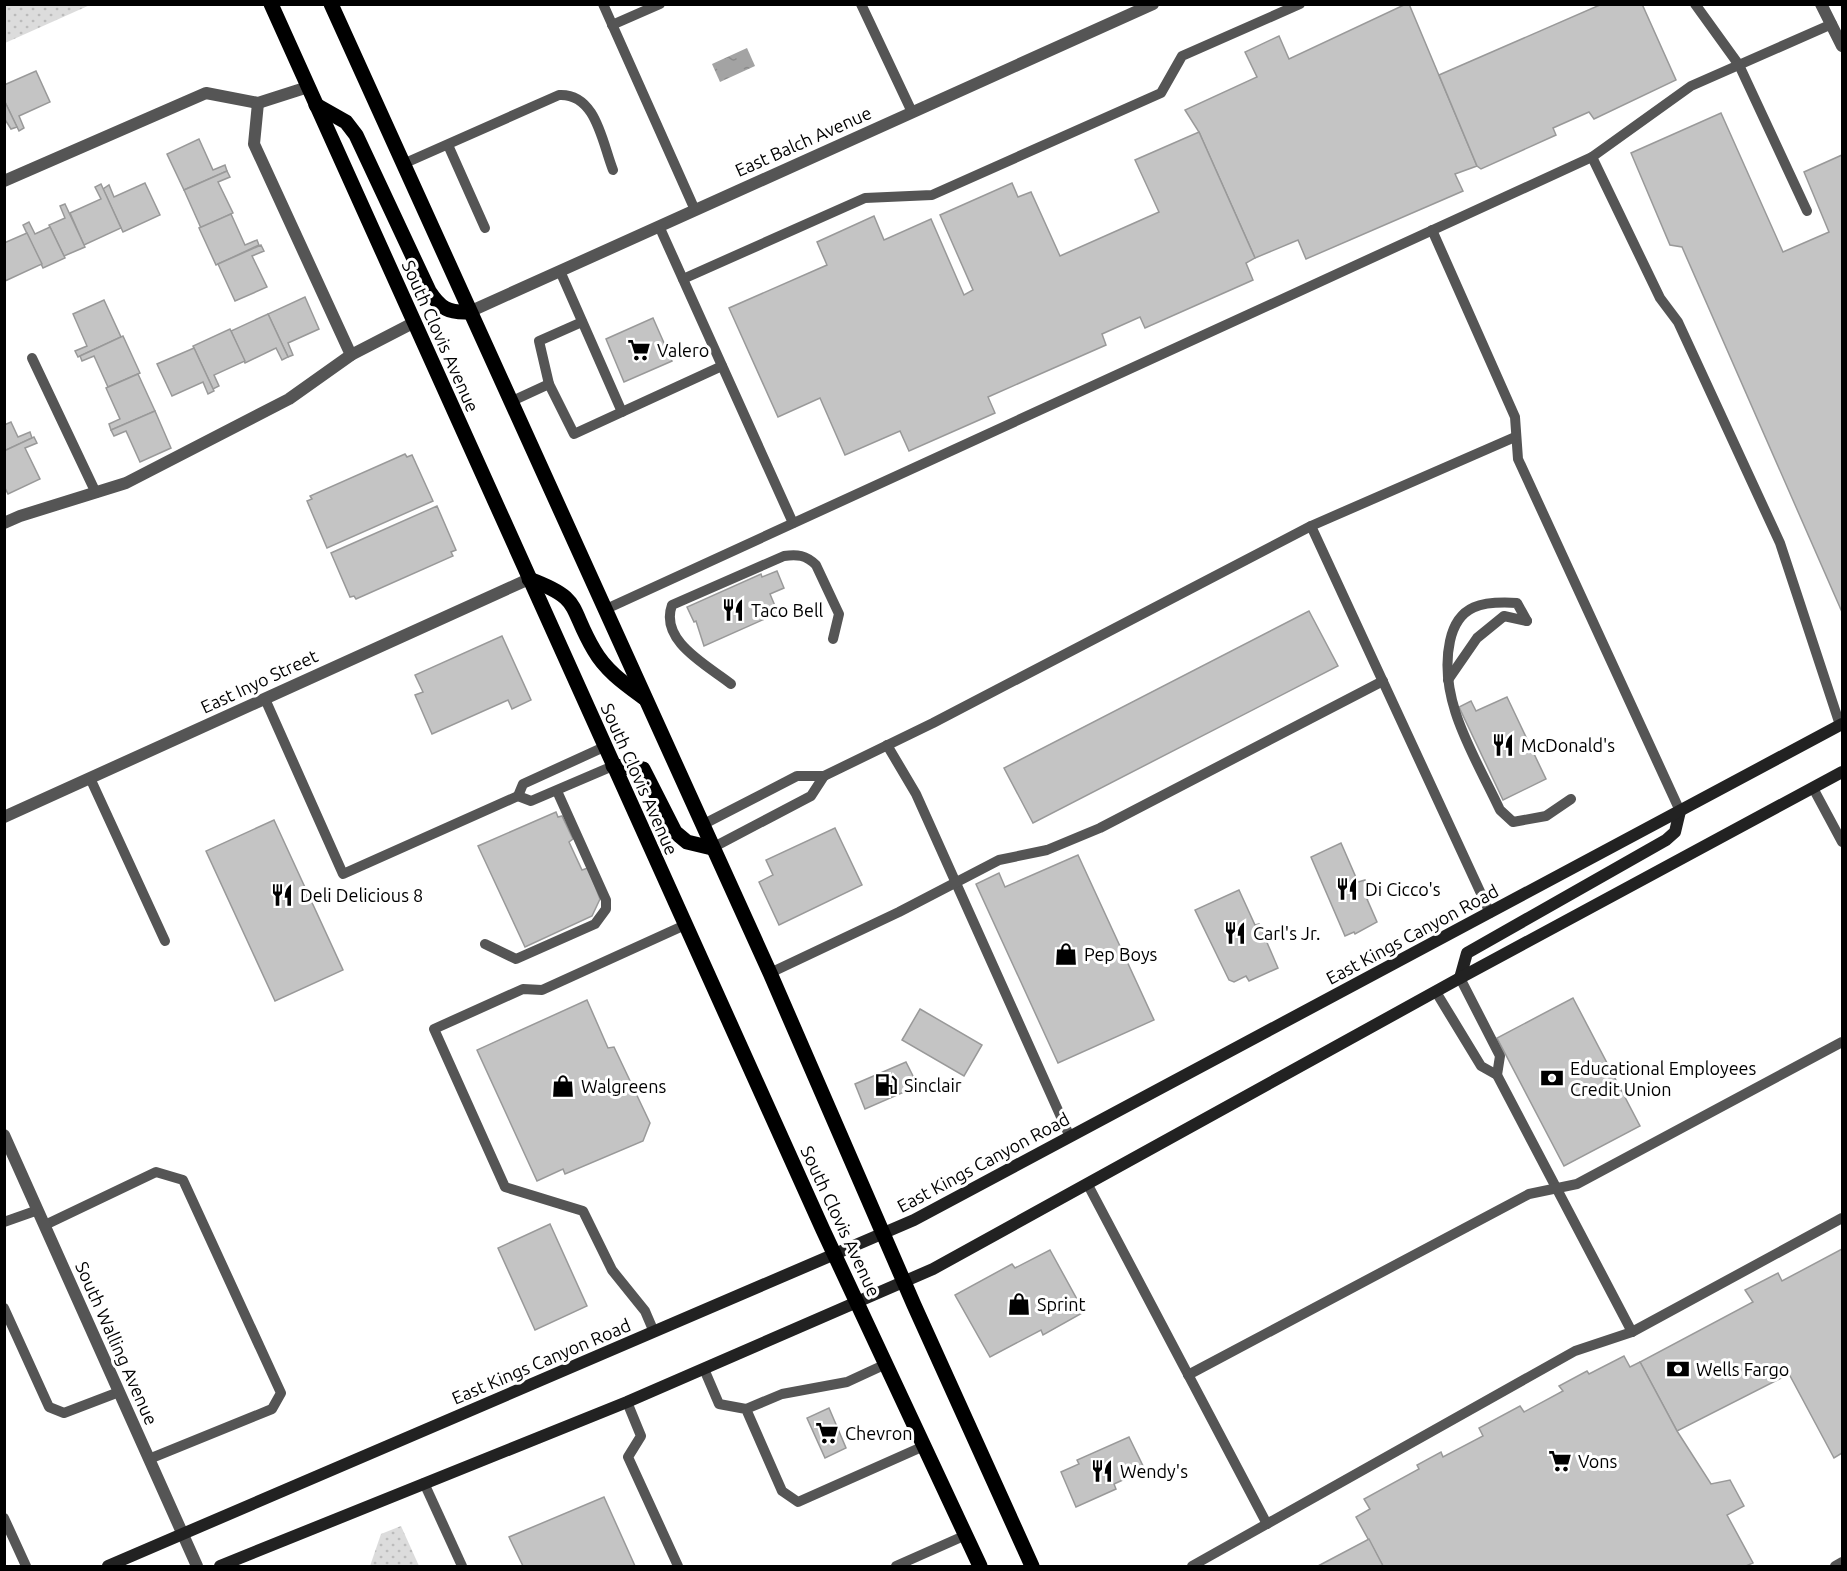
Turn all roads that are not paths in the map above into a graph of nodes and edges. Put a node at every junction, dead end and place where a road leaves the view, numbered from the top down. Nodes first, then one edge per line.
1 (271, 4) edge
2 (331, 4) edge
3 (603, 4) edge
4 (660, 4) edge
5 (861, 4) edge
6 (1153, 4) edge
7 (1300, 4) edge
8 (1695, 4) edge
9 (1821, 4) edge
10 (1832, 24) junction
11 (612, 25) junction
12 (1842, 46) edge
13 (1739, 64) junction
14 (308, 87) junction
15 (258, 103) junction
16 (316, 105) junction
17 (912, 112) junction
18 (448, 144) junction
19 (1592, 157) junction
20 (403, 165) junction
21 (613, 170) dead end
22 (4, 181) edge
23 (695, 210) junction
24 (1807, 212) dead end
25 (659, 226) junction
26 (486, 228) dead end
27 (1432, 230) junction
28 (560, 271) junction
29 (683, 279) junction
30 (469, 312) junction
31 (582, 322) junction
32 (413, 323) junction
33 (351, 355) junction
34 (32, 358) dead end
35 (722, 366) junction
36 (549, 384) junction
37 (510, 402) junction
38 (622, 412) junction
39 (1515, 437) junction
40 (96, 493) junction
41 (4, 523) edge
42 (793, 523) junction
43 (1311, 526) junction
44 (529, 579) junction
45 (604, 610) junction
46 (833, 639) dead end
47 (1448, 680) junction
48 (1383, 681) junction
49 (730, 684) dead end
50 (265, 699) junction
51 (647, 699) junction
52 (1841, 724) edge
53 (887, 745) junction
54 (604, 747) junction
55 (613, 766) junction
56 (1842, 772) edge
57 (824, 776) junction
58 (90, 778) junction
59 (1813, 788) junction
60 (557, 791) junction
61 (518, 796) junction
62 (1571, 799) dead end
63 (1680, 811) junction
64 (4, 817) edge
65 (702, 825) junction
66 (1842, 842) edge
67 (712, 848) junction
68 (955, 881) junction
69 (1490, 913) junction
70 (685, 925) junction
71 (165, 941) dead end
72 (485, 944) dead end
73 (770, 973) junction
74 (1460, 978) junction
75 (1436, 992) junction
76 (1842, 1042) edge
77 (1497, 1075) junction
78 (4, 1135) edge
79 (1070, 1137) junction
80 (1088, 1185) junction
81 (1556, 1187) junction
82 (38, 1210) junction
83 (1842, 1218) edge
84 (4, 1222) edge
85 (45, 1225) junction
86 (885, 1233) junction
87 (835, 1256) junction
88 (905, 1282) junction
89 (856, 1303) junction
90 (4, 1308) edge
91 (654, 1332) junction
92 (1632, 1332) junction
93 (886, 1364) junction
94 (704, 1369) junction
95 (1188, 1375) junction
96 (119, 1392) junction
97 (627, 1402) junction
98 (746, 1409) junction
99 (924, 1446) junction
100 (149, 1459) junction
101 (424, 1483) junction
102 (4, 1518) edge
103 (1267, 1524) junction
104 (183, 1534) junction
105 (966, 1535) junction
106 (1842, 1562) edge
107 (26, 1566) edge
108 (108, 1566) edge
109 (196, 1566) edge
110 (220, 1566) edge
111 (462, 1566) edge
112 (678, 1566) edge
113 (896, 1566) edge
114 (980, 1566) edge
115 (1032, 1566) edge
116 (1192, 1566) edge
117 (1835, 1566) edge

1 - 14 main road, South Clovis Avenue
2 - 20 main road, South Clovis Avenue
3 - 11 lane
4 - 11 lane
5 - 17 lane
6 - 17 street, East Balch Avenue
7 - 29 lane
8 - 13 lane
9 - 10 street
10 - 12 street
10 - 13 lane
11 - 23 lane
13 - 19 lane
13 - 24 lane
14 - 15 street
14 - 16 main road, South Clovis Avenue
15 - 22 street
15 - 33 street
16 - 30 main road
16 - 32 main road, South Clovis Avenue
17 - 23 street, East Balch Avenue
18 - 20 lane
18 - 21 lane
18 - 26 lane
19 - 27 lane
19 - 52 lane
20 - 30 main road, South Clovis Avenue
23 - 25 street, East Balch Avenue
25 - 28 street, East Balch Avenue
25 - 29 lane
27 - 39 lane
27 - 42 lane
28 - 30 street, East Balch Avenue
28 - 31 lane
29 - 35 lane
30 - 37 main road, South Clovis Avenue
31 - 36 lane
31 - 38 lane
32 - 33 street
32 - 44 main road, South Clovis Avenue
33 - 40 street
34 - 40 lane
35 - 38 lane
35 - 42 lane
36 - 37 lane
36 - 38 lane
37 - 45 main road, South Clovis Avenue
39 - 43 lane
39 - 63 lane
40 - 41 street
42 - 45 lane
43 - 48 lane
43 - 53 lane
44 - 50 street, East Inyo Street
44 - 51 main road
44 - 54 main road, South Clovis Avenue
45 - 51 main road, South Clovis Avenue
46 - 49 lane
47 - 47 lane
47 - 62 lane
48 - 68 lane
48 - 69 lane
50 - 58 street, East Inyo Street
50 - 61 lane
51 - 65 main road, South Clovis Avenue
52 - 63 main road, East Kings Canyon Road
53 - 57 lane
53 - 68 lane
54 - 55 main road, South Clovis Avenue
54 - 61 lane
55 - 60 lane
55 - 67 main road
55 - 70 main road, South Clovis Avenue
56 - 59 main road
57 - 65 lane
57 - 67 lane
58 - 64 street, East Inyo Street
58 - 71 lane
59 - 66 lane
59 - 74 main road
60 - 61 lane
60 - 72 lane
63 - 69 main road, East Kings Canyon Road
63 - 74 main road
65 - 67 main road, South Clovis Avenue
67 - 73 main road, South Clovis Avenue
68 - 73 lane
68 - 79 lane
69 - 79 main road, East Kings Canyon Road
70 - 87 main road, South Clovis Avenue
70 - 91 lane
73 - 86 main road, South Clovis Avenue
74 - 75 main road
74 - 77 lane
75 - 77 lane
75 - 80 main road
76 - 81 lane
77 - 81 lane
78 - 82 street, South Walling Avenue
79 - 86 main road, East Kings Canyon Road
80 - 88 main road
80 - 95 lane
81 - 92 lane
81 - 95 lane
82 - 84 lane
82 - 85 street, South Walling Avenue
83 - 92 lane
85 - 96 street, South Walling Avenue
85 - 100 lane
86 - 87 main road, East Kings Canyon Road
86 - 88 main road, South Clovis Avenue
87 - 89 main road, South Clovis Avenue
87 - 91 main road, East Kings Canyon Road
88 - 89 main road
88 - 115 main road, South Clovis Avenue
89 - 93 main road, South Clovis Avenue
89 - 94 main road
90 - 96 lane
91 - 104 main road, East Kings Canyon Road
92 - 103 lane
93 - 98 lane
93 - 99 main road, South Clovis Avenue
94 - 97 main road
94 - 98 lane
95 - 103 lane
96 - 100 street, South Walling Avenue
97 - 101 main road
97 - 112 lane
98 - 99 lane
99 - 105 main road, South Clovis Avenue
100 - 104 street, South Walling Avenue
101 - 110 main road
101 - 111 lane
102 - 107 lane
103 - 116 lane
104 - 108 main road, East Kings Canyon Road
104 - 109 street, South Walling Avenue
105 - 113 lane
105 - 114 main road, South Clovis Avenue
106 - 117 lane

